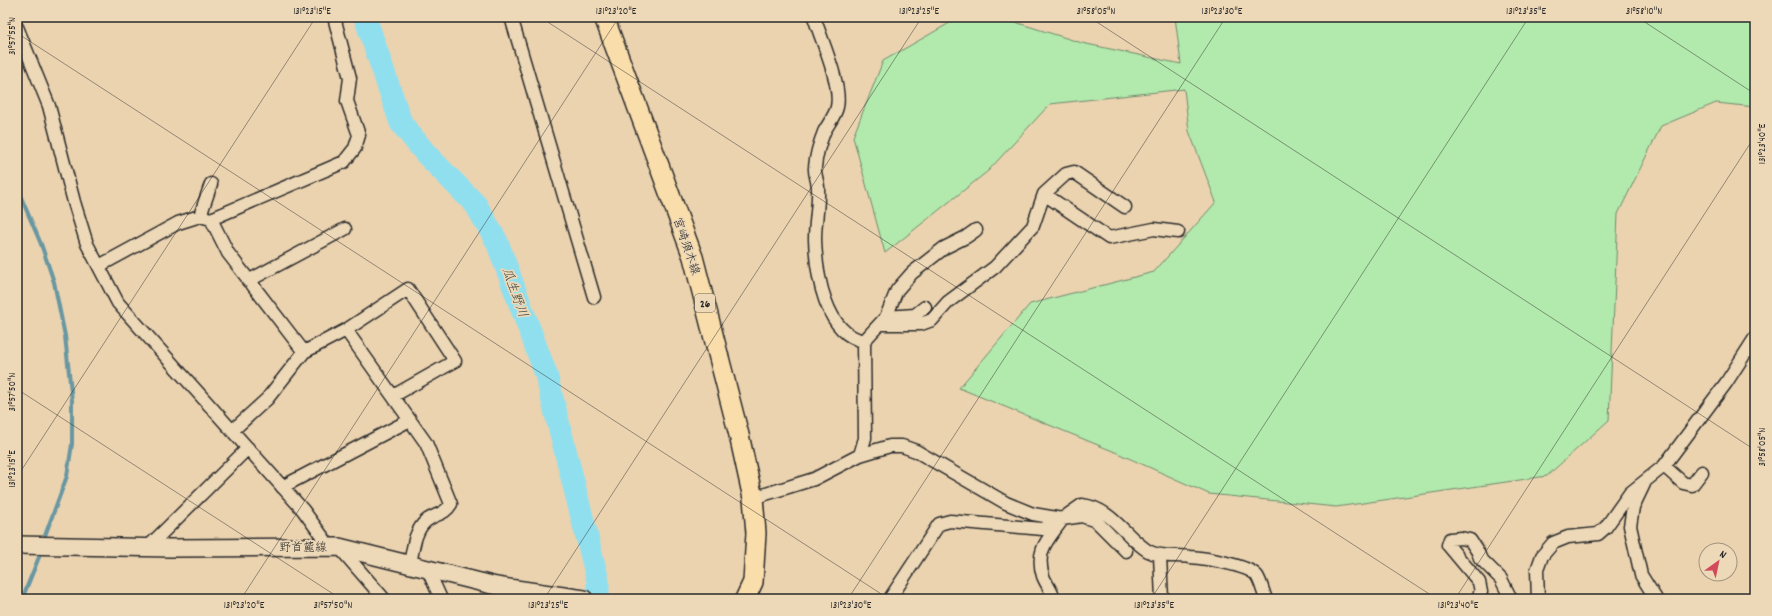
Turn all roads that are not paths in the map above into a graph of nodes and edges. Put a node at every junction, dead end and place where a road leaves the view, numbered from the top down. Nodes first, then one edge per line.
1 (334, 17) edge
2 (511, 17) edge
3 (604, 17) edge
4 (814, 17) edge
5 (17, 27) edge
6 (212, 184) dead end
7 (1044, 194) junction
8 (1125, 207) dead end
9 (206, 218) junction
10 (345, 228) dead end
11 (976, 230) dead end
12 (1178, 232) dead end
13 (99, 266) junction
14 (248, 280) junction
15 (594, 297) dead end
16 (925, 307) dead end
17 (883, 321) junction
18 (346, 330) junction
19 (1755, 338) edge
20 (864, 341) junction
21 (304, 352) junction
22 (393, 396) junction
23 (410, 420) junction
24 (232, 431) junction
25 (248, 448) junction
26 (860, 455) junction
27 (1664, 466) junction
28 (1702, 472) dead end
29 (1645, 481) junction
30 (282, 487) junction
31 (753, 498) junction
32 (1062, 519) junction
33 (20, 546) edge
34 (148, 547) junction
35 (335, 547) junction
36 (1126, 551) dead end
37 (1160, 556) junction
38 (410, 564) junction
39 (427, 568) junction
40 (525, 594) edge
41 (384, 599) edge
42 (442, 599) edge
43 (582, 599) edge
44 (745, 599) edge
45 (891, 599) edge
46 (1054, 599) edge
47 (1162, 599) edge
48 (1266, 599) edge
49 (1477, 599) edge
50 (1511, 599) edge
51 (1538, 599) edge
52 (1656, 599) edge

1 - 9 street
2 - 15 street
3 - 31 main road, 宮崎須木線 / 26
4 - 20 street
5 - 13 street
6 - 9 street
7 - 8 street
7 - 12 street
7 - 17 street
9 - 13 street
9 - 14 street
10 - 14 street
11 - 17 street
13 - 24 street
14 - 21 street
16 - 17 street
17 - 20 street
18 - 21 street
18 - 22 street
18 - 22 street
19 - 27 street
20 - 26 street
21 - 24 street
22 - 23 street
23 - 30 street
23 - 38 street
24 - 25 street
25 - 30 street
25 - 34 street
26 - 31 street
26 - 32 street
27 - 28 street
27 - 29 street
29 - 51 street
29 - 52 street
30 - 35 street
31 - 44 main road, 宮崎須木線 / 26
32 - 36 street
32 - 37 street
32 - 45 street
32 - 46 street
33 - 34 main road, 野首麓線
34 - 35 main road, 野首麓線
35 - 38 main road, 野首麓線
35 - 41 street
37 - 47 street
37 - 48 street
38 - 39 main road, 野首麓線
39 - 40 main road, 野首麓線
39 - 42 street
40 - 43 main road, 野首麓線
49 - 50 street

